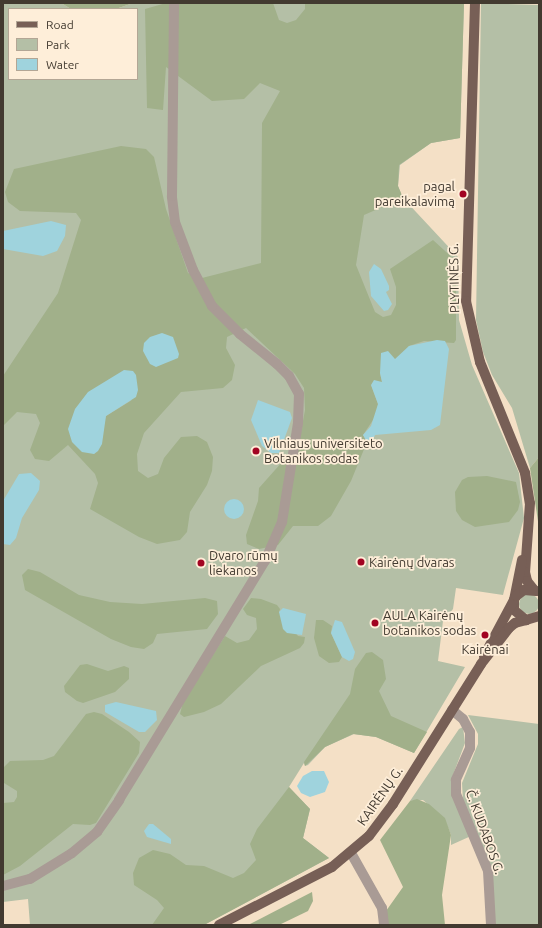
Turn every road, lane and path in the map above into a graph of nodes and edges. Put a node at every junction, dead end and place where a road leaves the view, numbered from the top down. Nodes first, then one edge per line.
1 (174, 3) edge
2 (475, 3) edge
3 (527, 541) junction
4 (537, 591) edge
5 (514, 600) junction
6 (539, 616) edge
7 (526, 620) junction
8 (481, 664) junction
9 (452, 710) junction
10 (351, 853) junction
11 (3, 886) edge
12 (219, 925) edge
13 (384, 925) edge
14 (491, 925) edge

1 - 11 street
2 - 3 main road, PLYTINĖS G.
3 - 4 main road, PLYTINĖS G.
3 - 5 main road, PLYTINĖS G.
4 - 5 main road
5 - 7 main road
5 - 8 main road, KAIRĖNŲ G.
6 - 7 main road, KAIRĖNŲ G.
7 - 8 main road, KAIRĖNŲ G.
8 - 9 main road, KAIRĖNŲ G.
9 - 10 main road, KAIRĖNŲ G.
9 - 14 street, Č. KUDABOS G.
10 - 12 main road, KAIRĖNŲ G.
10 - 13 street

